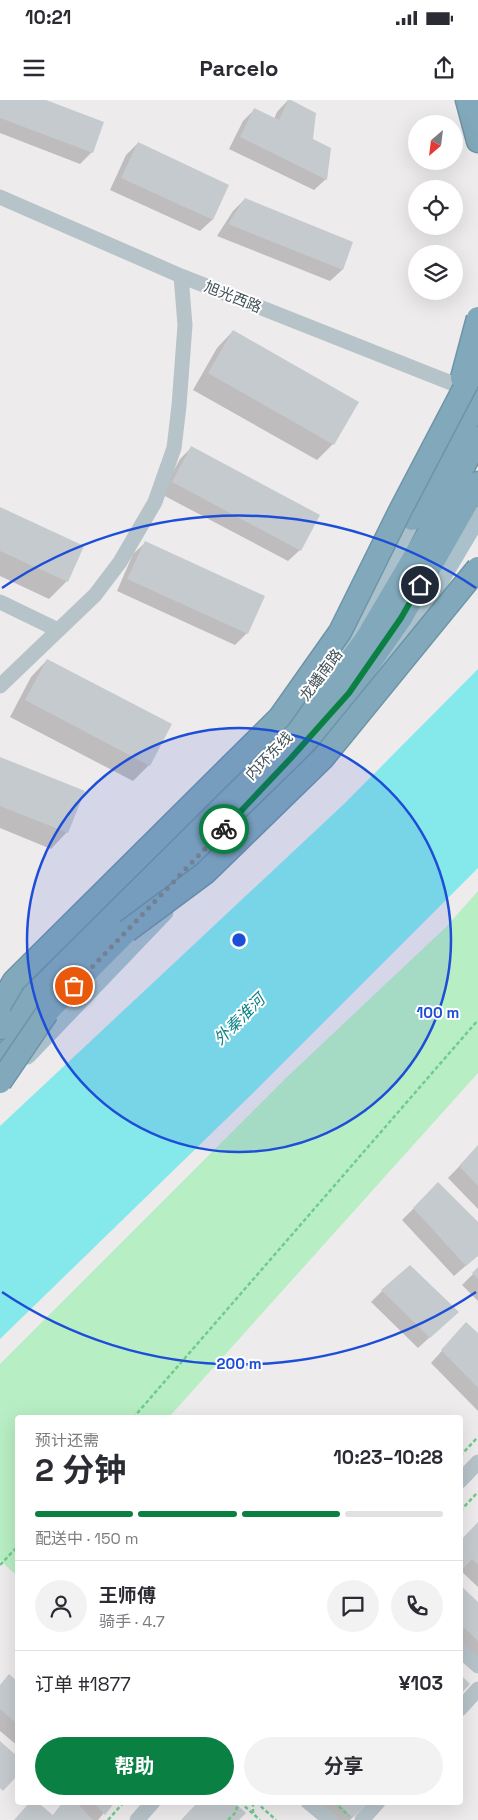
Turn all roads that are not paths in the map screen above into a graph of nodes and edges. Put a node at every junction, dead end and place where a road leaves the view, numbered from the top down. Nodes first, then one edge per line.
1 (467, 100) edge
2 (478, 141) edge
3 (0, 197) edge
4 (180, 276) junction
5 (478, 318) edge
6 (478, 362) edge
7 (478, 366) edge
8 (469, 412) edge
9 (478, 483) edge
10 (478, 516) edge
11 (412, 519) junction
12 (478, 568) edge
13 (0, 602) edge
14 (58, 630) junction
15 (0, 686) edge
16 (127, 931) junction
17 (0, 1005) edge
18 (47, 1013) junction
19 (0, 1014) edge
20 (0, 1028) edge
21 (0, 1059) edge
22 (0, 1082) edge
23 (478, 1462) edge
24 (463, 1478) edge
25 (463, 1653) edge
26 (478, 1666) edge
27 (478, 1689) edge
28 (463, 1706) edge
29 (150, 1805) edge
30 (312, 1805) edge
31 (375, 1805) edge
32 (137, 1820) edge
33 (330, 1820) edge
34 (362, 1820) edge

1 - 2 highway
3 - 4 street, 旭光西路
4 - 8 street, 旭光西路
4 - 14 street
5 - 8 highway, bridge
6 - 8 highway, bridge
7 - 8 main road, 龙蟠南路
8 - 11 highway
8 - 11 main road, 龙蟠南路
8 - 17 highway, bridge
8 - 20 highway, 内环东线
9 - 16 highway, 内环东线, bridge
10 - 22 main road
11 - 19 main road, 龙蟠南路
12 - 16 highway, bridge
13 - 14 street
14 - 15 street
16 - 18 highway, 内环东线
18 - 21 highway, 内环东线, bridge
18 - 22 highway, bridge
23 - 24 street
25 - 26 street
27 - 28 street
29 - 32 street
30 - 33 street
31 - 34 street

